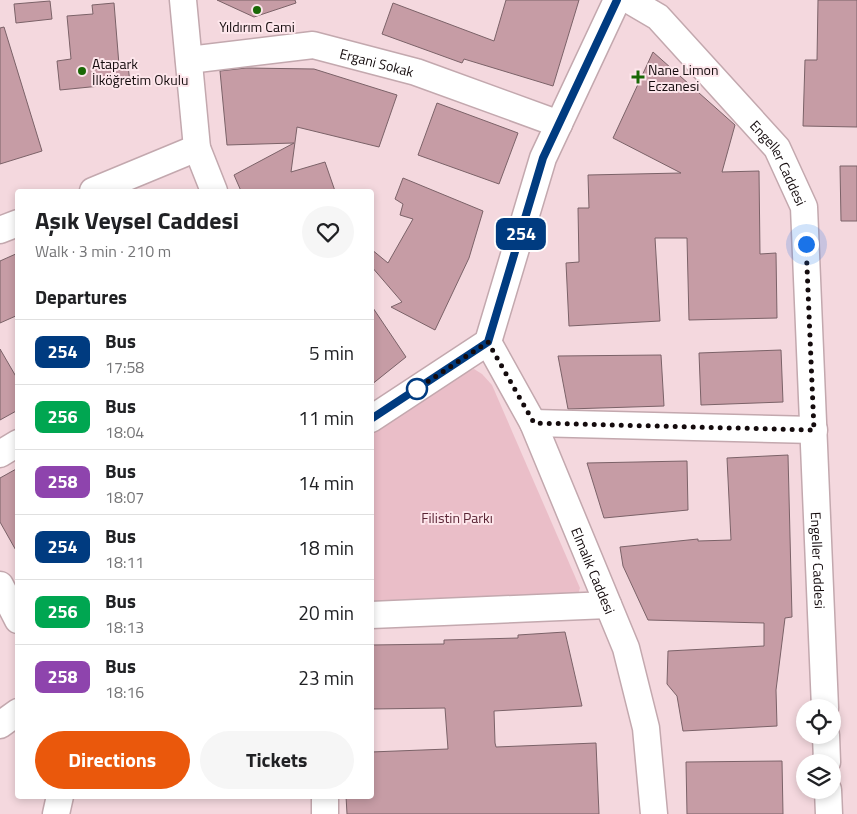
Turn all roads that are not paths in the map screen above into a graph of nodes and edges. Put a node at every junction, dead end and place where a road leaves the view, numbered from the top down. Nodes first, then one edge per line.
1 (183, 0) edge
2 (617, 0) edge
3 (629, 0) edge
4 (188, 60) junction
5 (559, 124) junction
6 (197, 148) junction
7 (98, 189) edge
8 (213, 189) edge
9 (15, 224) edge
10 (0, 230) edge
11 (488, 342) junction
12 (374, 417) edge
13 (534, 423) junction
14 (814, 430) junction
15 (15, 445) edge
16 (0, 454) edge
17 (0, 585) edge
18 (608, 604) junction
19 (15, 614) edge
20 (374, 615) edge
21 (825, 699) edge
22 (15, 714) edge
23 (0, 724) edge
24 (59, 799) edge
25 (325, 799) edge
26 (828, 799) edge
27 (56, 814) edge
28 (324, 814) edge
29 (654, 814) edge
30 (829, 814) edge

1 - 4 street
2 - 5 street
3 - 14 street, Engeller Caddesi
4 - 5 street, Ergani Sokak
4 - 6 street
5 - 11 street
6 - 7 street
6 - 8 street
9 - 10 street
11 - 12 street
11 - 13 street, Elmalık Caddesi
13 - 14 street
13 - 18 street, Elmalık Caddesi
14 - 21 street, Engeller Caddesi
15 - 16 street
17 - 19 street
18 - 20 street
18 - 29 street, Elmalık Caddesi
22 - 23 street
24 - 27 street
25 - 28 street
26 - 30 street

